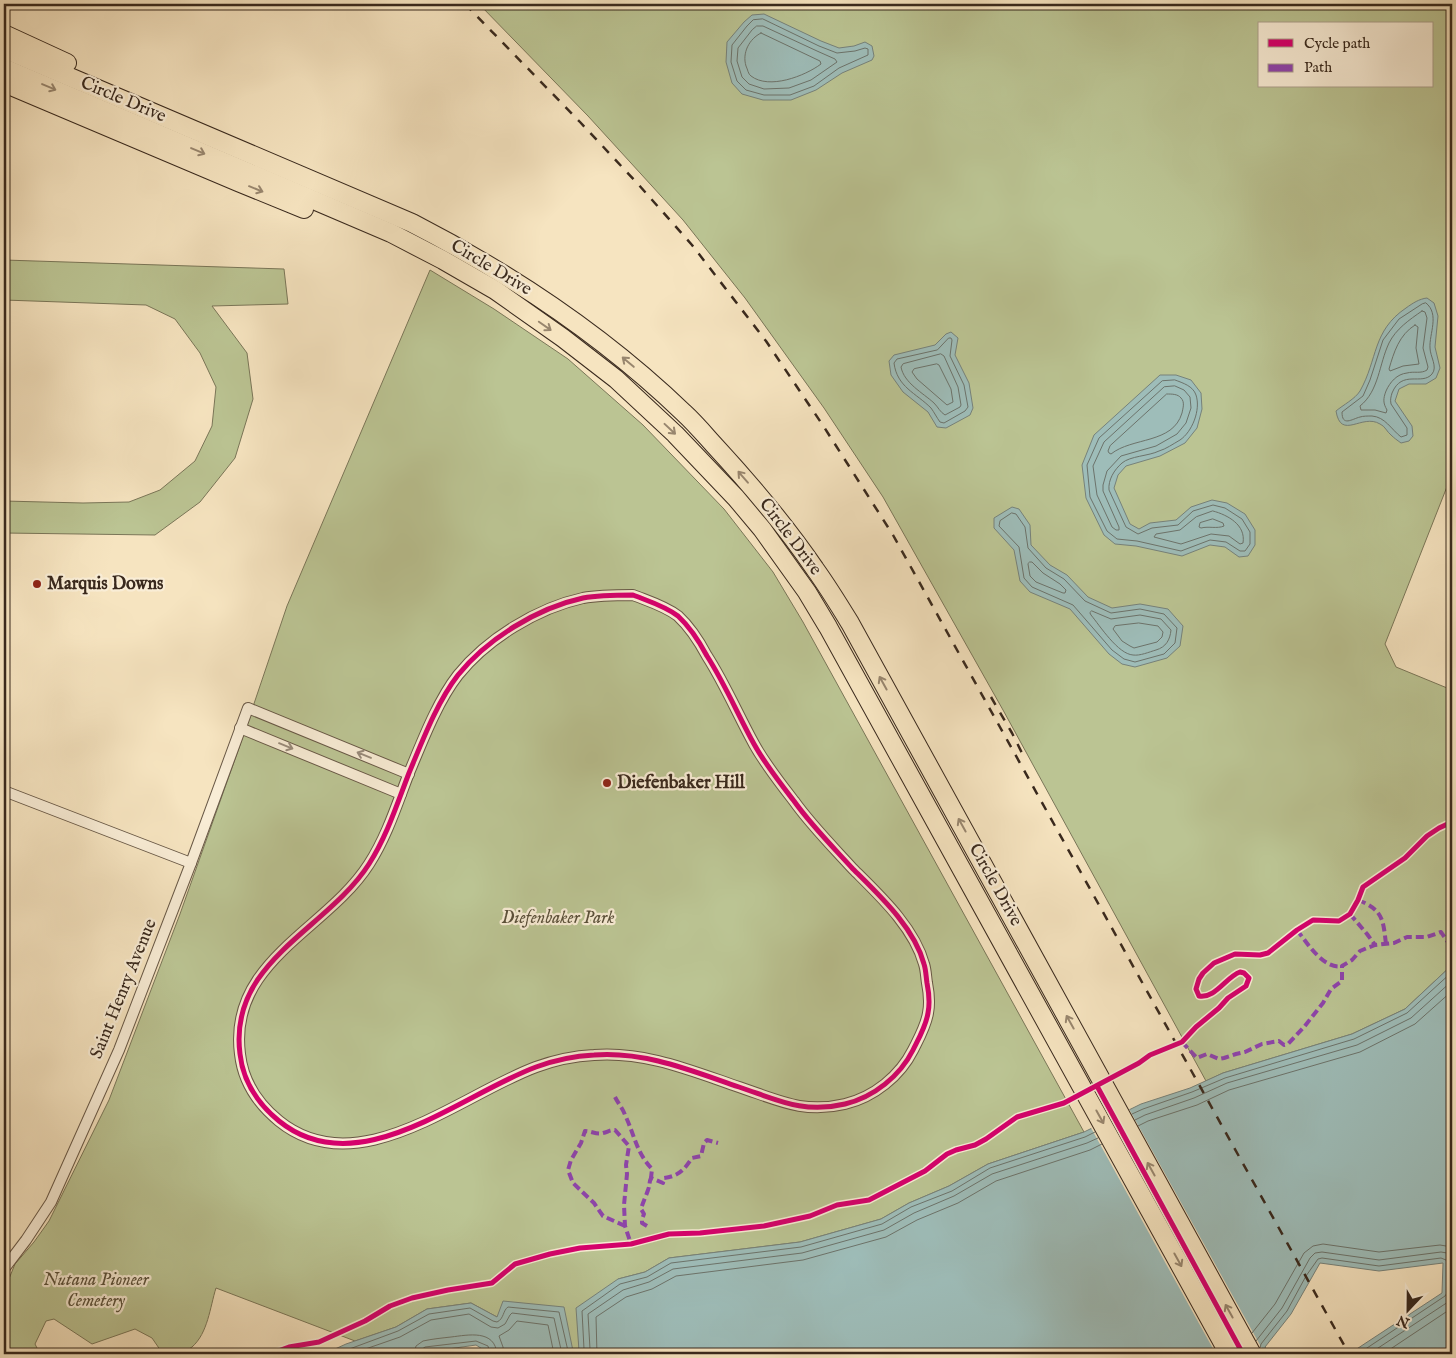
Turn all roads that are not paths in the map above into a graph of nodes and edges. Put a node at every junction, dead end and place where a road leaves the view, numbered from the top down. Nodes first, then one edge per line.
1 (4, 34) edge
2 (4, 49) edge
3 (4, 68) edge
4 (4, 83) edge
5 (4, 90) edge
6 (98, 123) junction
7 (269, 162) junction
8 (522, 309) junction
9 (240, 728) junction
10 (409, 774) junction
11 (4, 791) edge
12 (402, 794) junction
13 (191, 863) junction
14 (4, 1269) edge
15 (1229, 1354) edge
16 (1252, 1354) edge

1 - 7 highway
2 - 7 highway, Circle Drive
3 -> 8 highway, Circle Drive
4 - 6 highway
5 - 6 highway
6 -> 8 highway
16 -> 7 highway, Circle Drive
8 -> 15 highway, Circle Drive
10 -> 9 street, Saint Henry Avenue
9 -> 12 street
9 - 13 street, Saint Henry Avenue
10 - 12 street
10 - 12 street
11 - 13 street
13 - 14 street, Saint Henry Avenue

